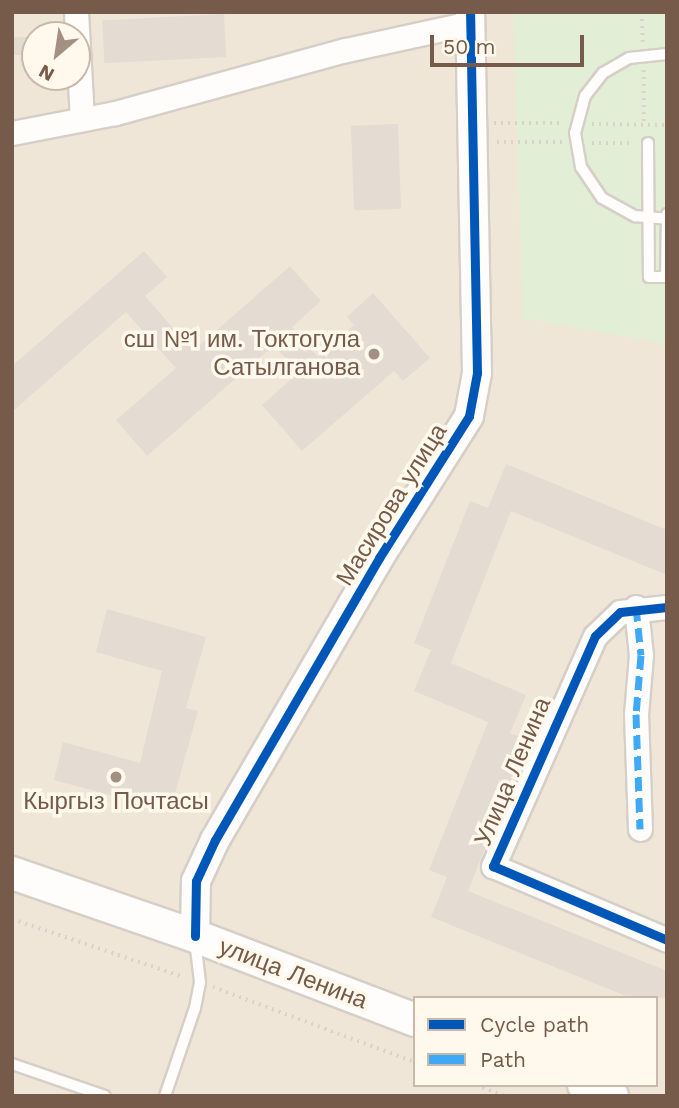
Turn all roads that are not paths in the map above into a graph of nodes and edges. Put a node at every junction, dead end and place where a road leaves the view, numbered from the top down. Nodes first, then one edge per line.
1 (76, 12) edge
2 (470, 17) edge
3 (667, 54) edge
4 (82, 119) junction
5 (12, 133) edge
6 (648, 143) dead end
7 (667, 217) edge
8 (647, 219) junction
9 (636, 607) junction
10 (667, 607) edge
11 (640, 829) dead end
12 (12, 873) edge
13 (195, 936) junction
14 (667, 940) edge
15 (413, 1019) edge
16 (12, 1064) edge
17 (589, 1087) edge
18 (105, 1096) edge
19 (165, 1096) edge
20 (611, 1096) edge

1 - 4 street
2 - 4 street, Масирова улица
2 - 13 street, Масирова улица
3 - 8 lane
4 - 5 street, Масирова улица
6 - 8 lane
7 - 8 lane
7 - 8 lane
9 - 10 street, Улица Ленина
9 - 11 street
9 - 14 street, Улица Ленина
12 - 13 main road, улица Ленина
13 - 15 main road, улица Ленина
13 - 19 lane
16 - 18 lane
17 - 20 main road

